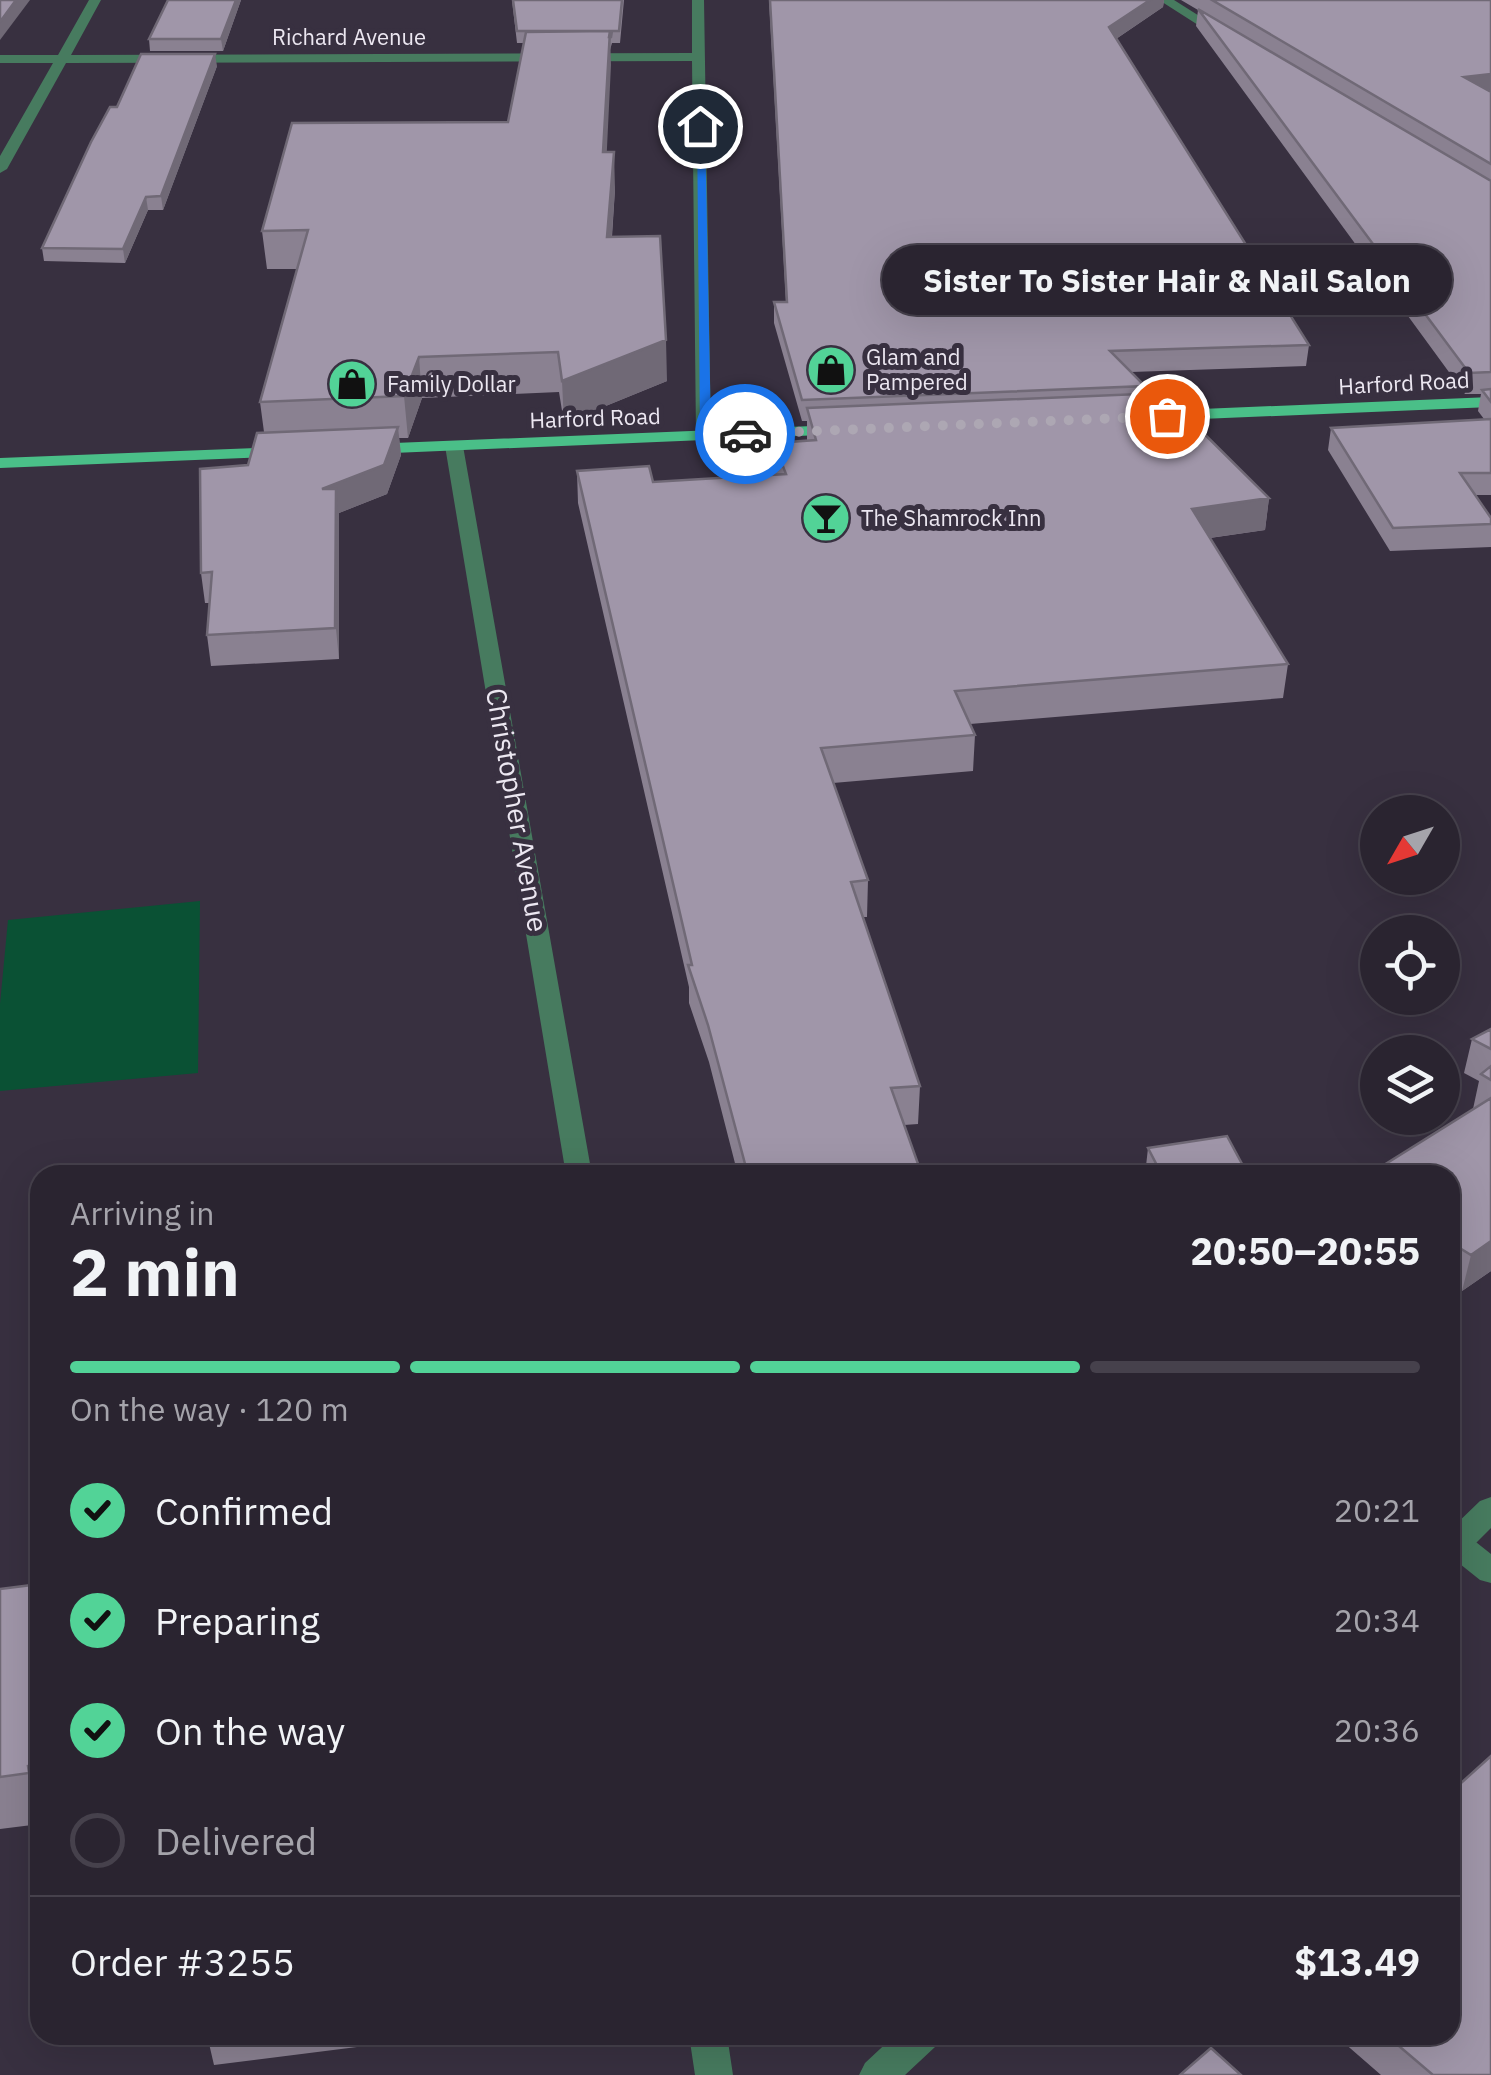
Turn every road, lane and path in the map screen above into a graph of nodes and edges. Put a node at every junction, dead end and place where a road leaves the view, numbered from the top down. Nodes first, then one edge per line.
1 (95, 0) edge
2 (698, 0) edge
3 (1165, 0) edge
4 (1234, 41) edge
5 (698, 57) junction
6 (62, 58) junction
7 (0, 59) edge
8 (0, 169) edge
9 (1491, 402) edge
10 (1136, 417) edge
11 (855, 430) edge
12 (705, 436) junction
13 (454, 446) junction
14 (346, 450) edge
15 (308, 451) edge
16 (0, 463) edge
17 (577, 1165) edge
18 (1491, 1509) edge
19 (1460, 1539) edge
20 (1460, 1551) edge
21 (1491, 1571) edge
22 (710, 2045) edge
23 (911, 2045) edge
24 (714, 2075) edge
25 (878, 2075) edge

1 - 6 street
2 - 5 street
3 - 4 street
5 - 6 street, Richard Avenue
5 - 12 street
6 - 7 street, Richard Avenue
6 - 8 street
9 - 10 main road, Harford Road
11 - 12 main road, Harford Road
12 - 13 main road, Harford Road
13 - 14 main road, Harford Road
13 - 17 street, Christopher Avenue
15 - 16 main road
18 - 19 street
20 - 21 street
22 - 24 street
23 - 25 street

